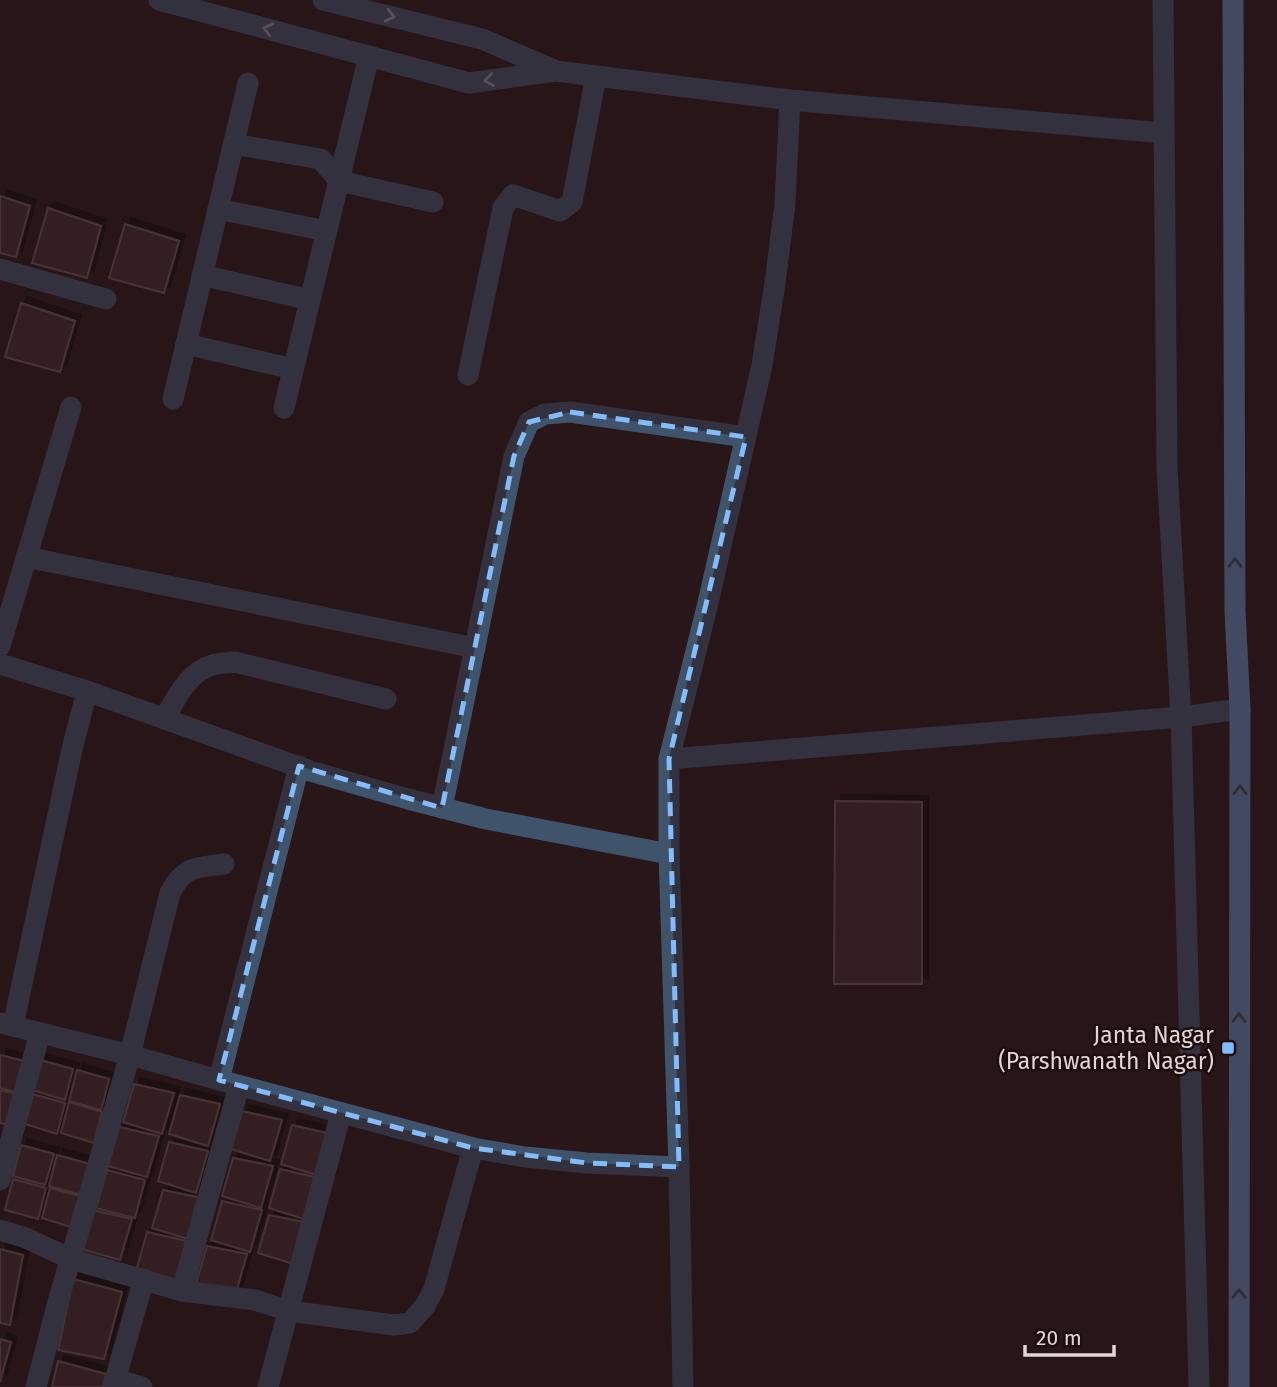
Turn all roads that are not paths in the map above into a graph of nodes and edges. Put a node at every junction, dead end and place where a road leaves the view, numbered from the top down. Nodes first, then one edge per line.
1 (159, 0) edge
2 (323, 0) edge
3 (1163, 0) edge
4 (1233, 0) edge
5 (369, 56) junction
6 (556, 71) junction
7 (596, 76) junction
8 (248, 83) dead end
9 (790, 100) junction
10 (1164, 133) junction
11 (233, 144) junction
12 (339, 181) junction
13 (433, 202) dead end
14 (218, 209) junction
15 (327, 231) junction
16 (0, 269) edge
17 (202, 275) junction
18 (106, 299) dead end
19 (310, 300) junction
20 (186, 344) junction
21 (293, 369) junction
22 (468, 375) dead end
23 (173, 399) dead end
24 (71, 407) dead end
25 (284, 408) dead end
26 (746, 437) junction
27 (26, 556) junction
28 (0, 646) edge
29 (475, 649) junction
30 (0, 664) edge
31 (87, 691) junction
32 (386, 699) dead end
33 (1240, 709) junction
34 (1181, 717) junction
35 (164, 719) junction
36 (669, 758) junction
37 (299, 766) junction
38 (442, 808) junction
39 (669, 854) junction
40 (224, 864) dead end
41 (6, 1024) edge
42 (40, 1033) junction
43 (130, 1055) junction
44 (229, 1083) junction
45 (341, 1113) junction
46 (473, 1148) junction
47 (679, 1167) junction
48 (0, 1180) edge
49 (0, 1230) edge
50 (71, 1259) junction
51 (144, 1279) junction
52 (182, 1291) junction
53 (289, 1311) junction
54 (114, 1383) edge
55 (36, 1387) edge
56 (142, 1387) edge
57 (268, 1387) edge
58 (683, 1387) edge
59 (1199, 1387) edge
60 (1239, 1387) edge

5 -> 1 street
2 -> 6 street
3 - 10 street
33 -> 4 main road
6 -> 5 street
5 - 12 street
6 - 7 street
7 - 9 street
7 - 22 street
8 - 11 street
9 - 10 street
9 - 26 street
10 - 34 street
11 - 12 street
11 - 14 street
12 - 13 street
12 - 15 street
14 - 15 street
14 - 17 street
15 - 19 street
16 - 18 street
17 - 19 street
17 - 20 street
19 - 21 street
20 - 21 street
20 - 23 street
21 - 25 street
24 - 27 street
26 - 29 street
26 - 36 street
27 - 28 street
27 - 29 street
29 - 38 street
30 - 31 street
31 - 35 street
31 - 41 street
32 - 35 street
33 - 34 street
60 -> 33 main road
34 - 36 street
34 - 59 street
35 - 37 street
36 - 39 street
37 - 38 street
37 - 44 street
38 - 39 street
39 - 47 street
40 - 43 street
41 - 42 street
42 - 43 street
42 - 48 street
43 - 44 street
43 - 50 street
44 - 45 street
44 - 52 street
45 - 46 street
45 - 53 street
46 - 47 street
46 - 53 street
47 - 58 street
49 - 50 street
50 - 51 street
50 - 55 street
51 - 52 street
51 - 54 street
52 - 53 street
53 - 57 street
54 - 56 street

